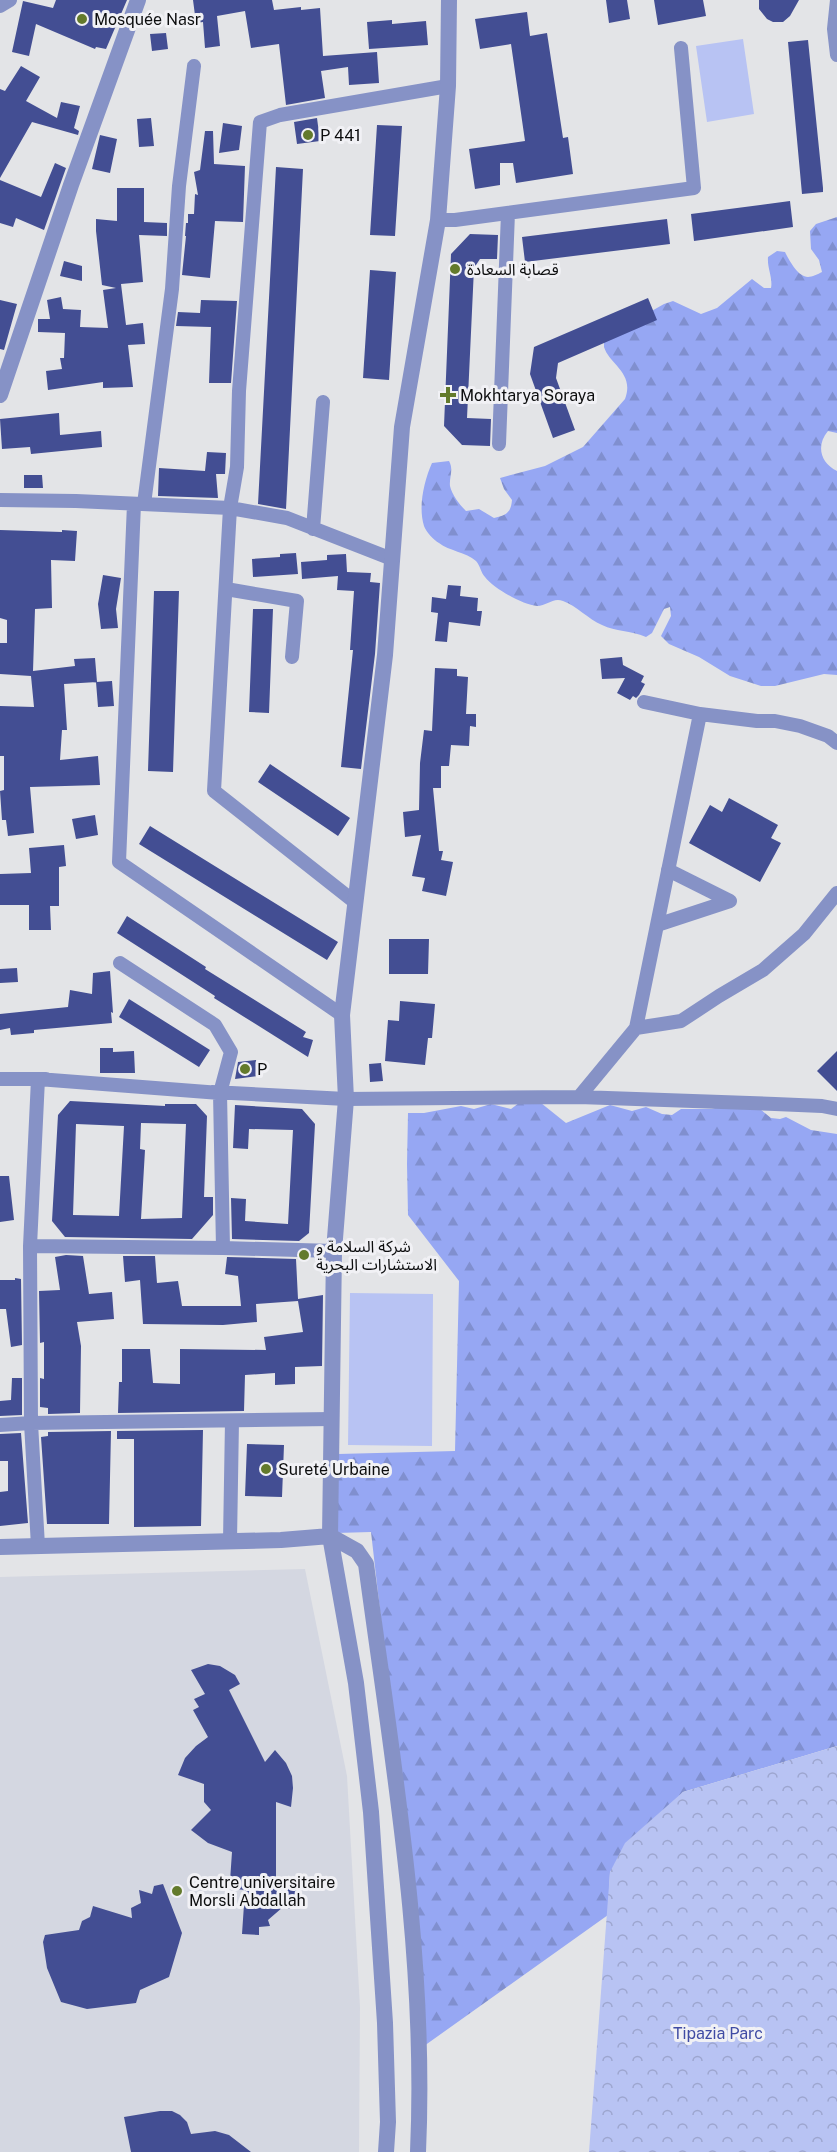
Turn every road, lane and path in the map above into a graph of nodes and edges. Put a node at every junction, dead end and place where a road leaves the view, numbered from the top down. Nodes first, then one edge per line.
1 (10, 0) edge
2 (138, 0) edge
3 (449, 0) edge
4 (837, 0) edge
5 (0, 6) edge
6 (681, 48) dead end
7 (837, 55) edge
8 (194, 66) dead end
9 (448, 86) junction
10 (508, 213) junction
11 (438, 220) junction
12 (0, 395) edge
13 (323, 402) dead end
14 (499, 444) dead end
15 (0, 500) edge
16 (139, 504) junction
17 (230, 508) junction
18 (313, 529) junction
19 (392, 559) junction
20 (226, 588) junction
21 (292, 657) dead end
22 (644, 702) dead end
23 (700, 714) junction
24 (837, 743) edge
25 (668, 870) junction
26 (837, 892) edge
27 (356, 903) junction
28 (657, 925) junction
29 (120, 963) dead end
30 (342, 1015) junction
31 (636, 1028) junction
32 (0, 1079) edge
33 (38, 1079) junction
34 (220, 1093) junction
35 (579, 1097) junction
36 (345, 1099) junction
37 (837, 1109) edge
38 (30, 1246) junction
39 (223, 1248) junction
40 (334, 1251) junction
41 (332, 1419) junction
42 (232, 1421) junction
43 (31, 1423) junction
44 (0, 1425) edge
45 (330, 1536) junction
46 (230, 1541) junction
47 (38, 1546) junction
48 (0, 1547) edge
49 (386, 2152) edge
50 (418, 2152) edge

1 - 5 street
2 - 12 street
3 - 9 street
4 - 7 street
6 - 10 street
8 - 16 street
9 - 11 street
9 - 17 street
10 - 11 street
10 - 14 street
11 - 19 street
13 - 18 street
15 - 16 street
16 - 17 street
16 - 30 street
17 - 18 street
17 - 20 street
18 - 19 street
19 - 27 street
20 - 21 street
20 - 27 street
22 - 23 street
23 - 24 street
23 - 25 street
25 - 28 street
25 - 28 street
26 - 31 street
27 - 30 street
28 - 31 street
29 - 34 street
30 - 36 street
31 - 35 street
32 - 33 street
33 - 34 street
33 - 38 street
34 - 36 street
34 - 39 street
35 - 36 street
35 - 37 street
36 - 40 street
38 - 39 street
38 - 43 street
39 - 40 street
40 - 41 street
41 - 42 street
41 - 45 street
42 - 43 street
42 - 46 street
43 - 44 street
43 - 47 street
45 - 46 street
45 - 49 street
45 - 50 street
46 - 47 street
47 - 48 street

